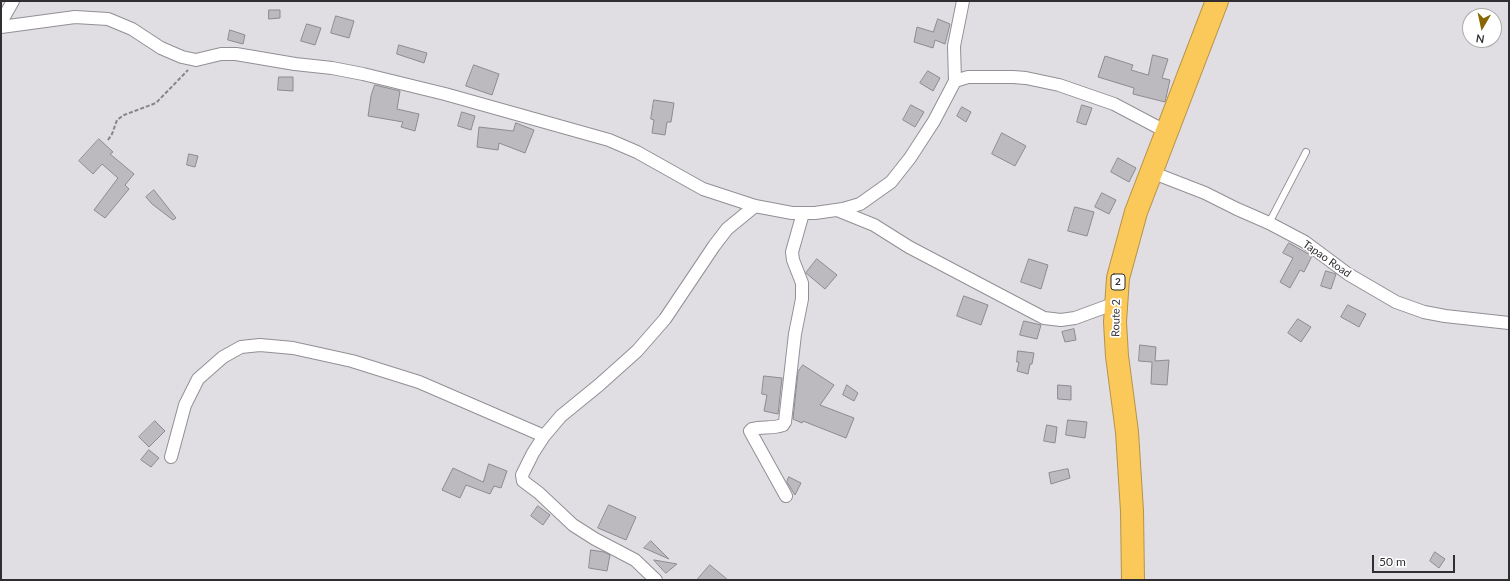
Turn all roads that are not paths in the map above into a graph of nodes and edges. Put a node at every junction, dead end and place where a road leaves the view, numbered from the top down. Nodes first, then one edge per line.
1 (13, 1) edge
2 (963, 1) edge
3 (1217, 1) edge
4 (1, 22) edge
5 (18, 25) junction
6 (1, 27) edge
7 (1, 34) edge
8 (955, 81) junction
9 (1167, 132) junction
10 (1306, 152) dead end
11 (1150, 172) junction
12 (755, 206) junction
13 (837, 210) junction
14 (803, 213) junction
15 (1269, 223) junction
16 (1116, 302) junction
17 (1509, 323) edge
18 (544, 436) junction
19 (171, 457) dead end
20 (786, 496) dead end
21 (656, 580) edge
22 (1133, 580) edge

1 - 4 street
2 - 8 street
3 - 9 highway, Route 2 / 2
5 - 6 street
5 - 7 street
5 - 12 street
8 - 9 street
8 - 13 street
9 - 11 highway, Route 2 / 2
10 - 15 lane
11 - 15 street, Tapao Road
11 - 16 highway, Route 2 / 2
12 - 14 street
12 - 18 street
13 - 14 street
13 - 16 street
14 - 20 street
15 - 17 street, Tapao Road
16 - 22 highway, Route 2 / 2
18 - 19 street
18 - 21 street

